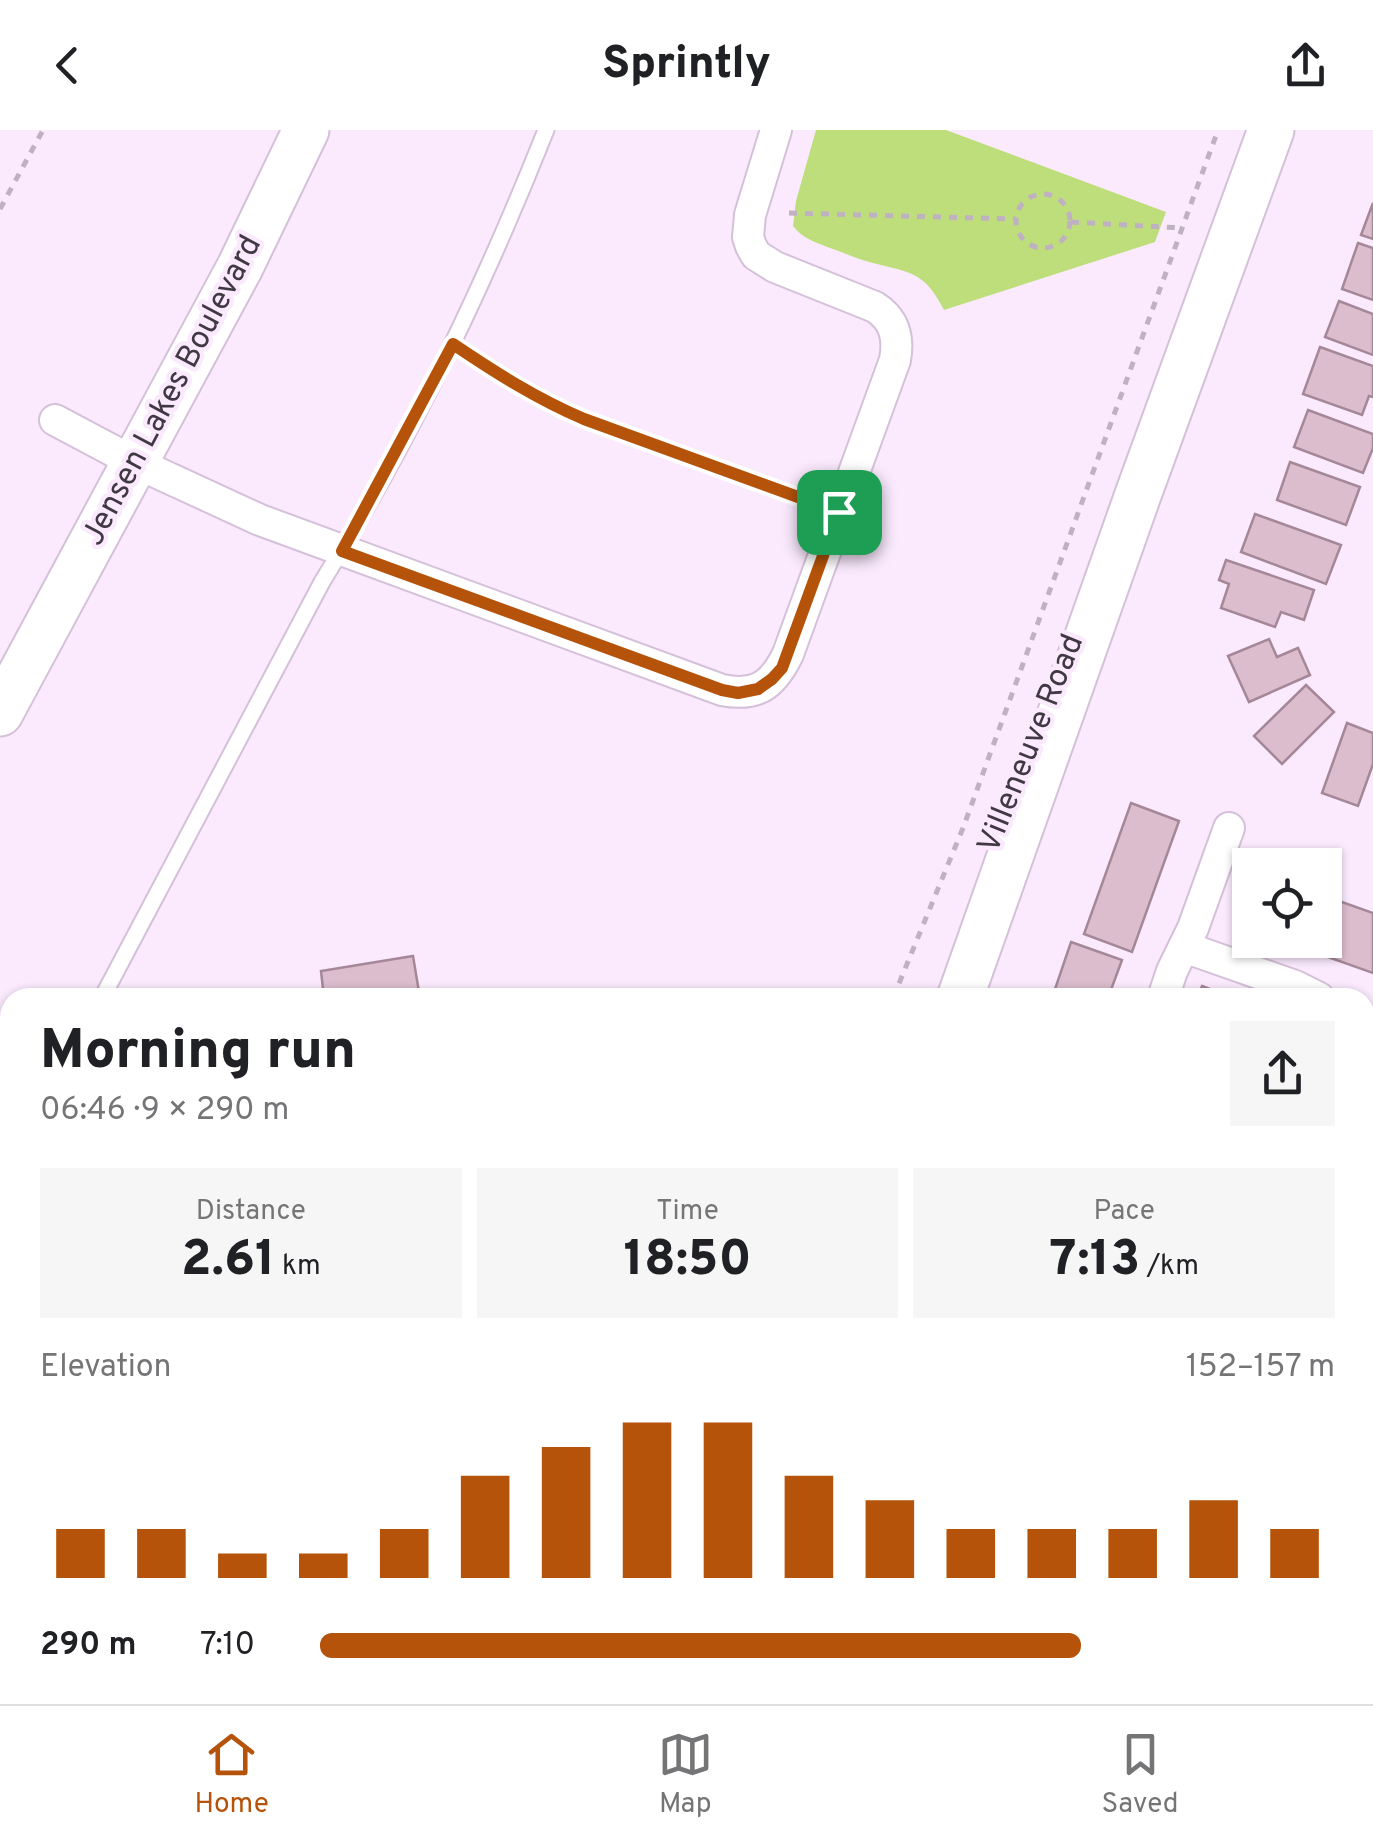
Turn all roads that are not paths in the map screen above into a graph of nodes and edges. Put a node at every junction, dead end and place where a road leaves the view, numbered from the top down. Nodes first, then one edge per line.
1 (306, 130) edge
2 (546, 130) edge
3 (776, 130) edge
4 (1271, 130) edge
5 (453, 344) junction
6 (56, 420) dead end
7 (134, 462) junction
8 (1139, 492) junction
9 (839, 512) junction
10 (342, 551) junction
11 (0, 713) edge
12 (1229, 828) dead end
13 (1184, 947) junction
14 (107, 988) edge
15 (934, 988) edge
16 (964, 988) edge
17 (1167, 988) edge
18 (1299, 988) edge

1 - 7 main road, Jensen Lakes Boulevard
2 - 5 lane
3 - 9 street
4 - 8 main road, Villeneuve Road
5 - 9 lane
5 - 10 lane
6 - 7 street
7 - 10 street
7 - 11 main road, Jensen Lakes Boulevard
8 - 15 main road, Villeneuve Road
8 - 16 main road, Villeneuve Road
9 - 10 street
10 - 14 lane
12 - 13 street
13 - 17 street
13 - 18 street

